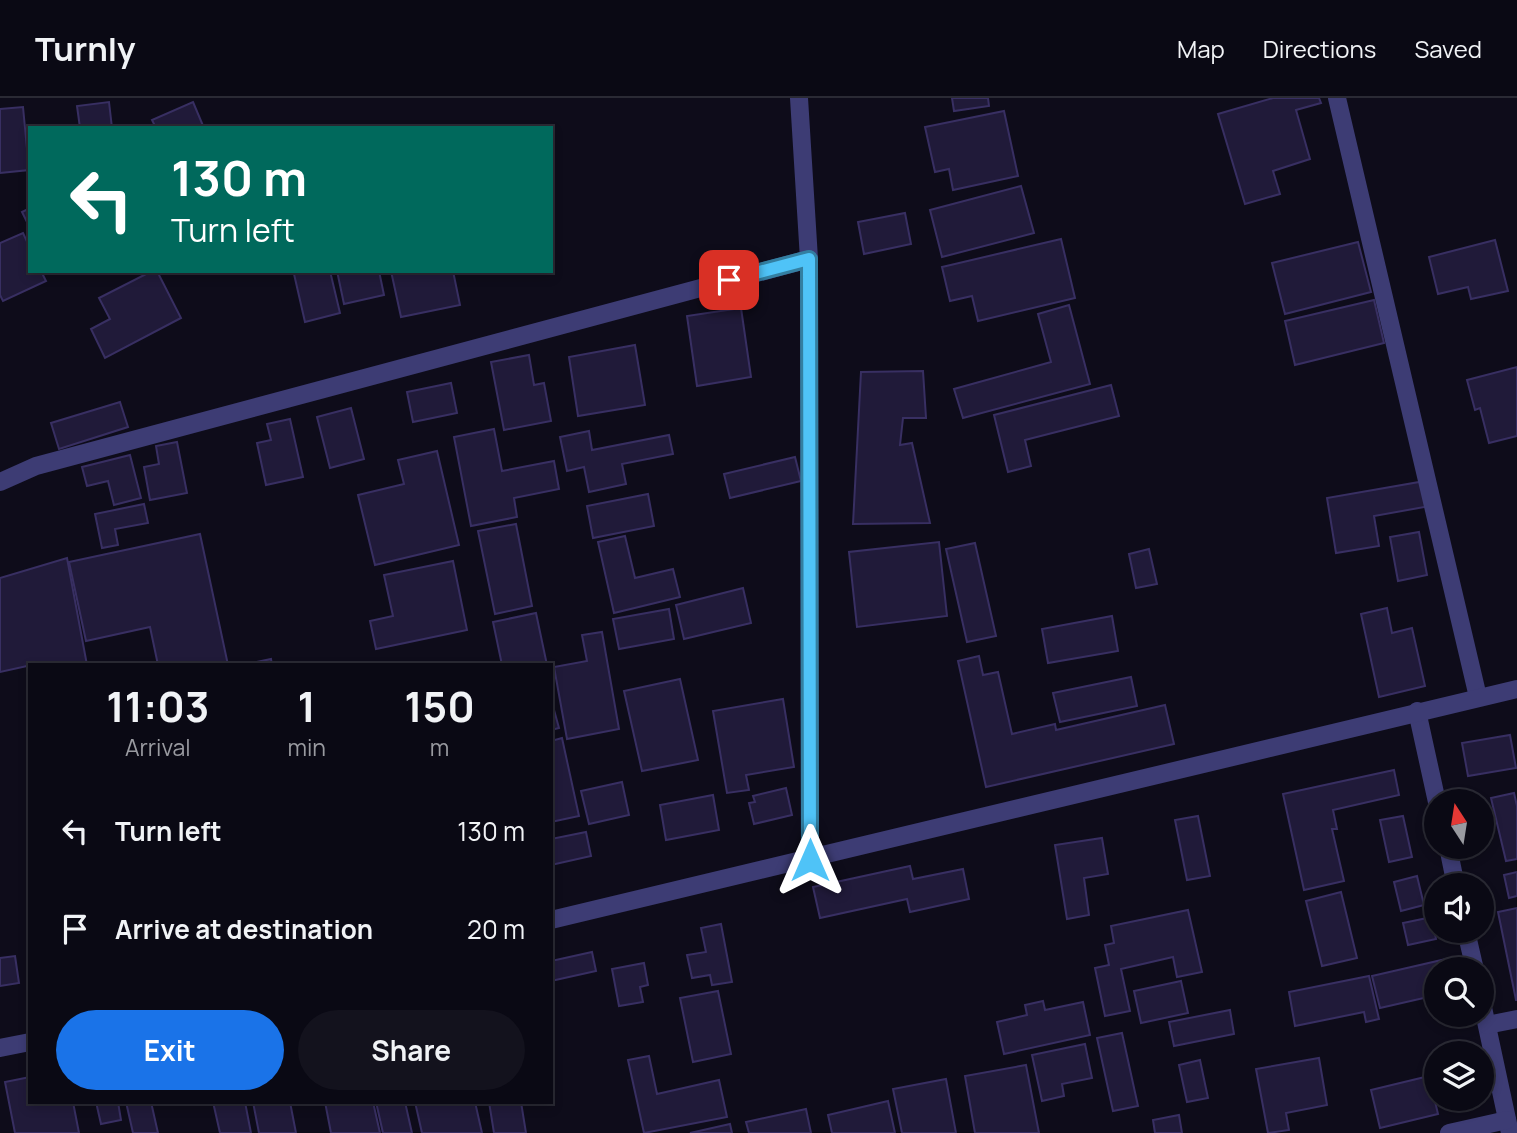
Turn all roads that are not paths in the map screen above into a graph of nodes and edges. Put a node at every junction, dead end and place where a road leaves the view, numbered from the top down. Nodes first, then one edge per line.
1 (799, 98) edge
2 (1337, 98) edge
3 (809, 259) junction
4 (0, 482) edge
5 (1517, 689) edge
6 (1478, 697) junction
7 (1417, 711) junction
8 (1434, 789) edge
9 (810, 860) junction
10 (553, 920) edge
11 (1517, 1018) edge
12 (1494, 1023) edge
13 (1487, 1027) edge
14 (28, 1042) edge
15 (0, 1048) edge
16 (1508, 1127) edge
17 (1449, 1133) edge

1 - 3 street
2 - 6 street
3 - 4 street
3 - 9 street
5 - 6 street
6 - 7 street
7 - 8 street
7 - 9 street
9 - 10 street
11 - 12 street
13 - 16 street
14 - 15 street
16 - 17 street

